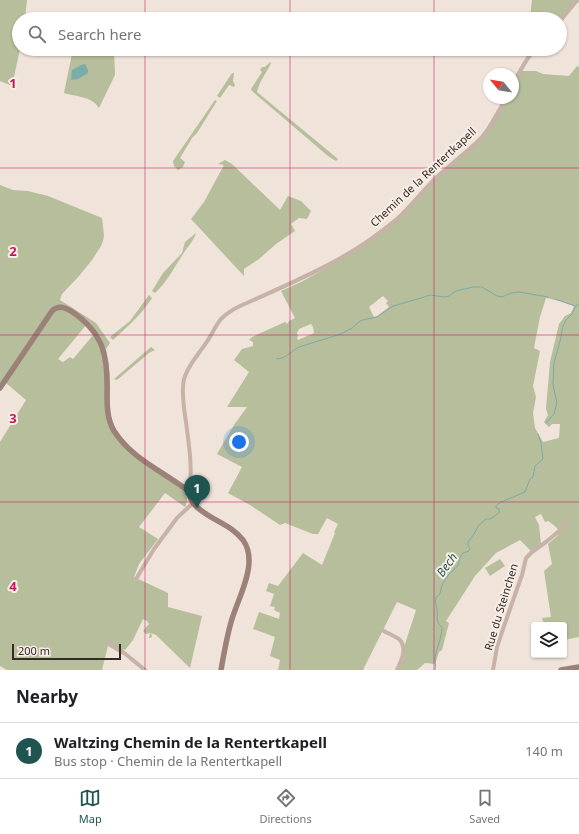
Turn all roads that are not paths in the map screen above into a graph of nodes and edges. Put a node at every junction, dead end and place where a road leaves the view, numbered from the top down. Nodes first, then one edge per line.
1 (577, 0) edge
2 (567, 12) edge
3 (530, 56) edge
4 (519, 74) edge
5 (503, 104) edge
6 (0, 388) edge
7 (189, 492) junction
8 (193, 503) junction
9 (570, 520) dead end
10 (136, 579) dead end
11 (384, 631) dead end
12 (107, 642) dead end
13 (579, 667) edge
14 (144, 670) edge
15 (221, 670) edge
16 (397, 670) edge
17 (492, 670) edge
18 (561, 670) edge

1 - 2 street
3 - 4 street
5 - 7 street, Chemin de la Rentertkapell
6 - 7 street
7 - 8 street, Chemin de la Rentertkapell
8 - 10 street
8 - 15 street
9 - 17 street, Rue du Steinchen
11 - 16 street
12 - 14 street
13 - 18 street

